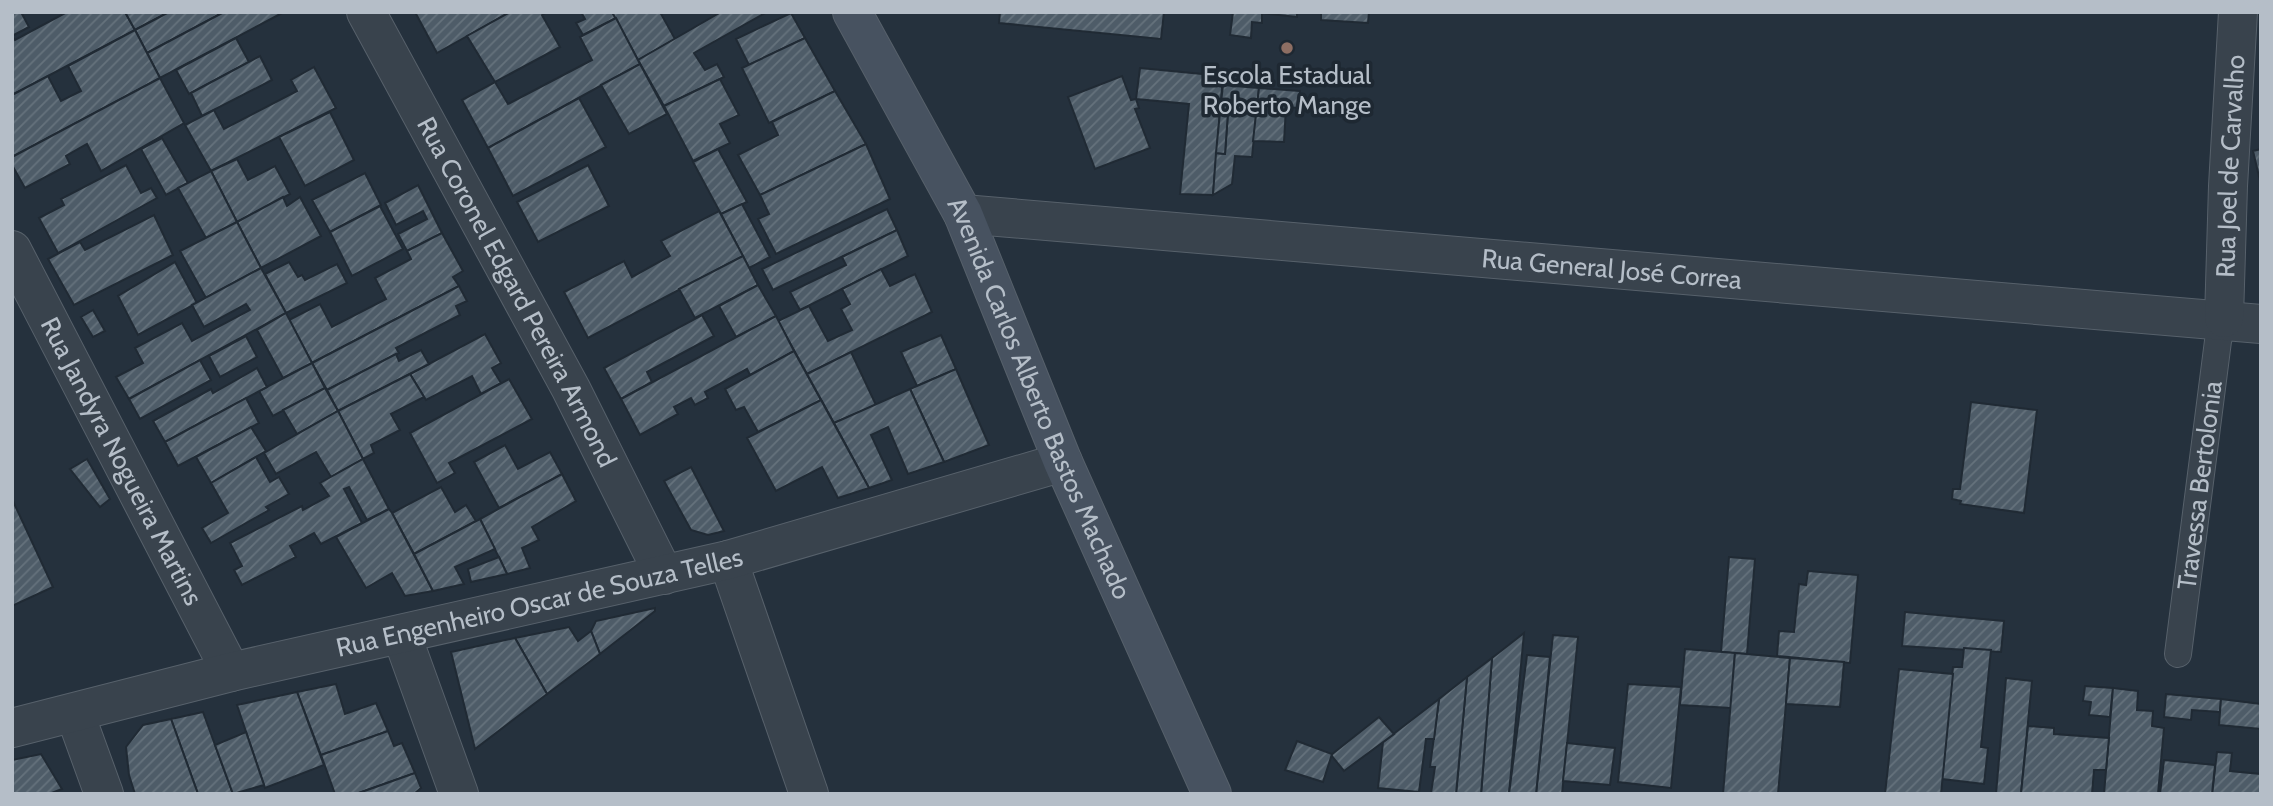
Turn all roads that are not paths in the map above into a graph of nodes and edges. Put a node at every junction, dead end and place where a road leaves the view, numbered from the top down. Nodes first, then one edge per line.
1 (366, 12) edge
2 (852, 12) edge
3 (2238, 12) edge
4 (963, 214) junction
5 (12, 250) edge
6 (2242, 321) edge
7 (1063, 462) junction
8 (727, 561) junction
9 (664, 575) junction
10 (402, 636) junction
11 (2178, 654) dead end
12 (230, 673) junction
13 (75, 714) junction
14 (12, 728) edge
15 (104, 794) edge
16 (459, 794) edge
17 (809, 794) edge
18 (1212, 794) edge

1 - 9 street, Rua Coronel Edgard Pereira Armond
2 - 4 street, Avenida Carlos Alberto Bastos Machado
3 - 6 street, Rua Joel de Carvalho
4 - 6 street, Rua General José Correa
4 - 7 street, Avenida Carlos Alberto Bastos Machado
5 - 12 street, Rua Jandyra Nogueira Martins
6 - 11 lane, Travessa Bertolonia
7 - 8 street, Rua Engenheiro Oscar de Souza Telles
7 - 18 street, Avenida Carlos Alberto Bastos Machado
8 - 9 street, Rua Engenheiro Oscar de Souza Telles
8 - 17 street
9 - 10 street, Rua Engenheiro Oscar de Souza Telles
10 - 12 street, Rua Engenheiro Oscar de Souza Telles
10 - 16 street
12 - 13 street, Rua Engenheiro Oscar de Souza Telles
13 - 14 street, Rua Engenheiro Oscar de Souza Telles
13 - 15 street

